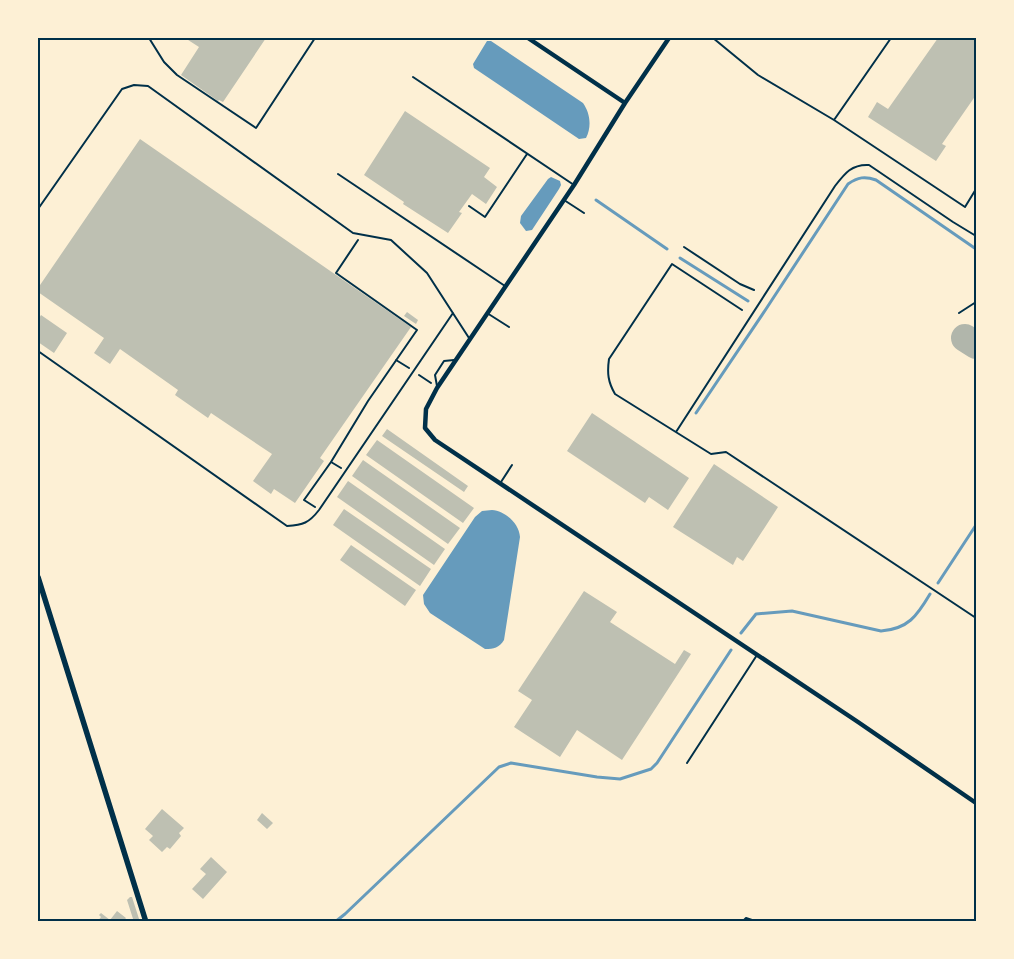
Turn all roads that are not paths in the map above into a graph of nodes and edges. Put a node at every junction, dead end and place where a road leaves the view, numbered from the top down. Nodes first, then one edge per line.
1 (149, 38) edge
2 (315, 38) edge
3 (528, 38) edge
4 (669, 38) edge
5 (713, 38) edge
6 (890, 38) edge
7 (413, 77) dead end
8 (625, 102) junction
9 (834, 120) junction
10 (527, 154) junction
11 (338, 174) dead end
12 (574, 185) junction
13 (976, 189) edge
14 (564, 200) junction
15 (469, 206) dead end
16 (38, 209) edge
17 (584, 213) dead end
18 (976, 236) edge
19 (684, 247) dead end
20 (505, 286) junction
21 (754, 290) dead end
22 (976, 302) edge
23 (742, 310) dead end
24 (453, 313) junction
25 (488, 313) junction
26 (959, 313) dead end
27 (509, 327) dead end
28 (470, 340) junction
29 (38, 351) edge
30 (456, 360) junction
31 (437, 388) junction
32 (676, 432) junction
33 (512, 465) dead end
34 (500, 484) junction
35 (38, 577) edge
36 (976, 618) edge
37 (757, 655) junction
38 (687, 763) dead end
39 (976, 803) edge
40 (146, 922) edge

1 - 2 lane
3 - 8 street
4 - 8 street
5 - 9 lane
6 - 9 lane
7 - 10 lane
8 - 12 street
9 - 13 lane
10 - 12 lane
10 - 15 lane
11 - 20 lane
12 - 14 street
14 - 17 lane
14 - 20 street
16 - 24 lane
18 - 32 lane
19 - 21 lane
20 - 25 street
22 - 26 lane
23 - 32 lane
24 - 28 lane
24 - 29 lane
25 - 27 lane
25 - 28 street
28 - 30 street
30 - 31 street
30 - 31 lane
31 - 34 street
32 - 36 lane
33 - 34 lane
34 - 37 street
35 - 40 street
37 - 38 lane
37 - 39 street

